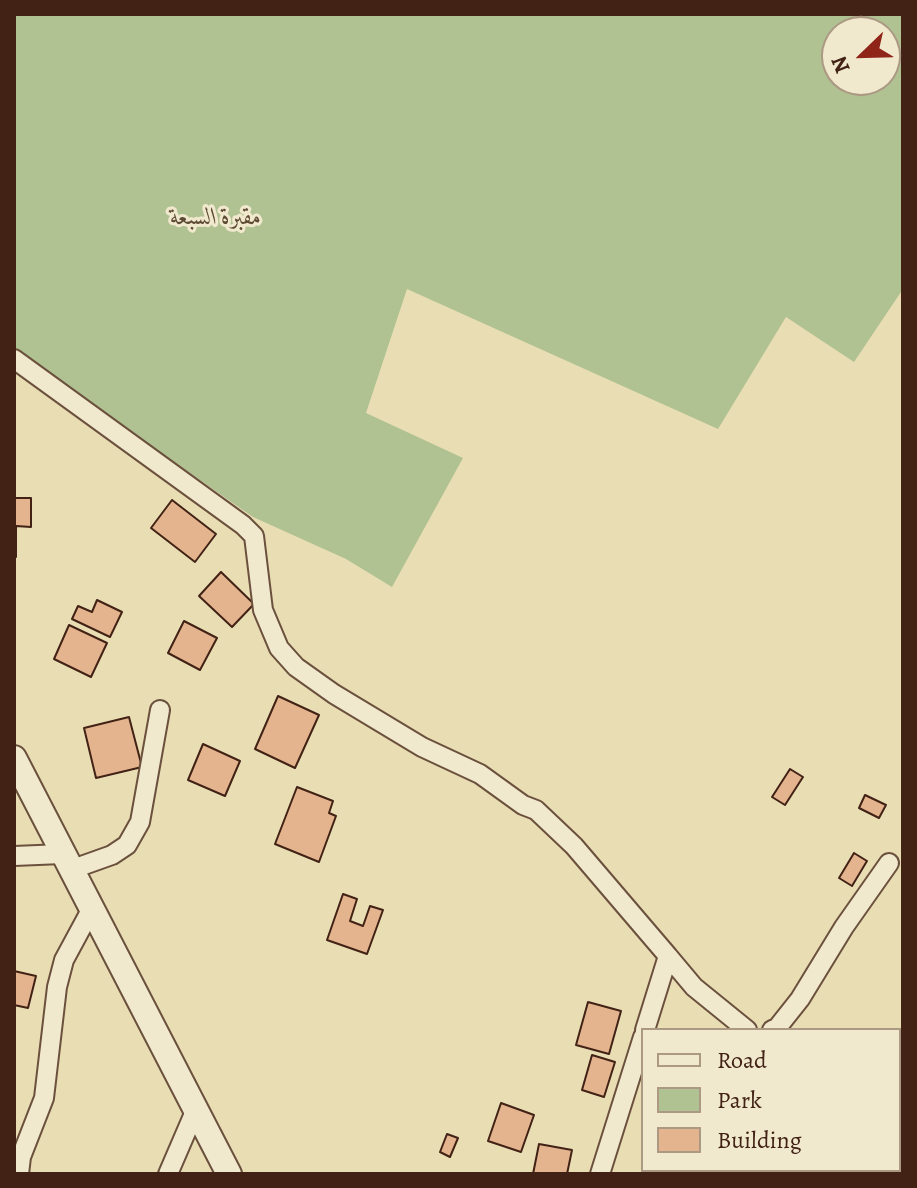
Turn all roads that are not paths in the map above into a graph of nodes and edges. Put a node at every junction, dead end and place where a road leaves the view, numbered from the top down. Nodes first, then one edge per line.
1 (14, 359) edge
2 (160, 710) dead end
3 (14, 758) edge
4 (14, 856) edge
5 (66, 862) junction
6 (889, 863) dead end
7 (91, 910) junction
8 (668, 956) junction
9 (646, 1028) edge
10 (745, 1028) edge
11 (777, 1028) edge
12 (641, 1043) edge
13 (196, 1109) junction
14 (19, 1174) edge
15 (168, 1174) edge
16 (229, 1174) edge
17 (600, 1174) edge

1 - 8 street
2 - 5 street
3 - 5 street
4 - 5 street
5 - 7 street
6 - 11 street
7 - 13 street
7 - 14 street
8 - 9 street
8 - 10 street
12 - 17 street
13 - 15 street
13 - 16 street

